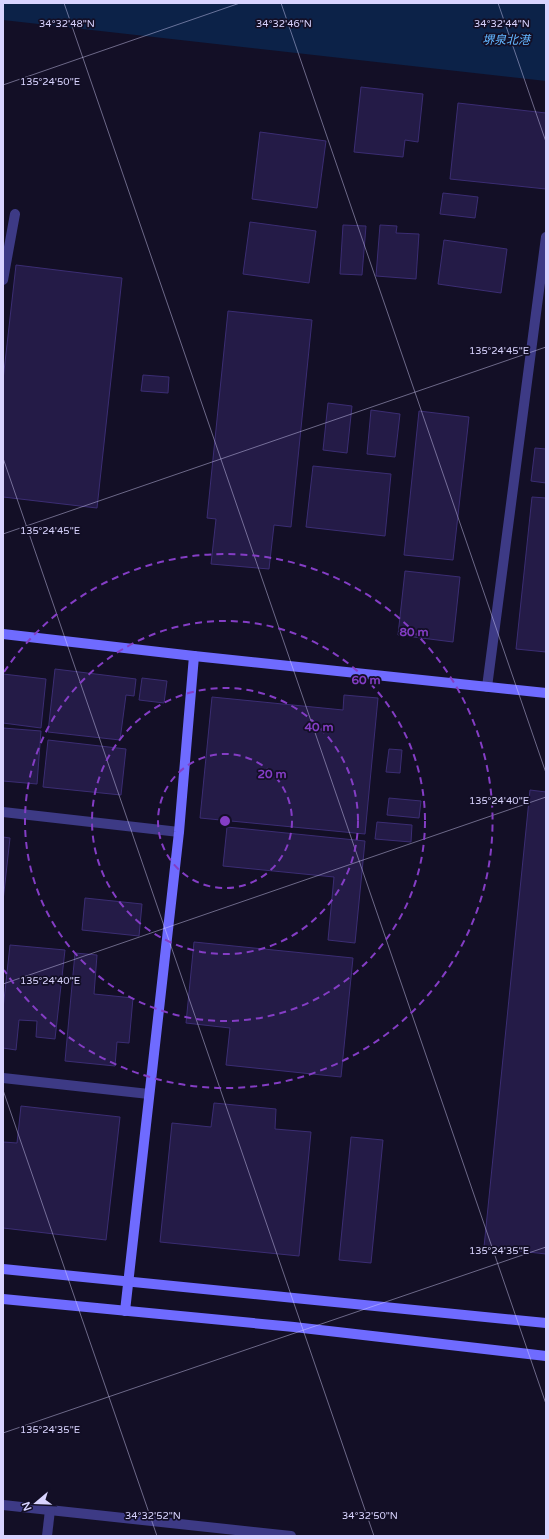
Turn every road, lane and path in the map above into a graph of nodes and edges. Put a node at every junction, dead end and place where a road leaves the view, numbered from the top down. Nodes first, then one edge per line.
1 (15, 214) dead end
2 (546, 237) edge
3 (3, 280) edge
4 (3, 634) edge
5 (194, 656) junction
6 (488, 687) junction
7 (546, 693) edge
8 (3, 812) edge
9 (179, 832) junction
10 (3, 1078) edge
11 (149, 1094) junction
12 (3, 1269) edge
13 (128, 1281) junction
14 (3, 1299) edge
15 (125, 1311) junction
16 (546, 1323) edge
17 (546, 1356) edge
18 (3, 1505) edge
19 (50, 1510) junction
20 (47, 1536) edge
21 (291, 1536) edge

1 - 3 street
2 - 6 street
4 - 5 street
5 - 6 street
5 - 9 street
6 - 7 street
8 - 9 street
9 - 11 street
10 - 11 street
11 - 13 street
12 - 13 street
13 - 15 street
13 - 16 street
14 - 15 street
15 - 17 street
18 - 19 street
19 - 20 street
19 - 21 street

